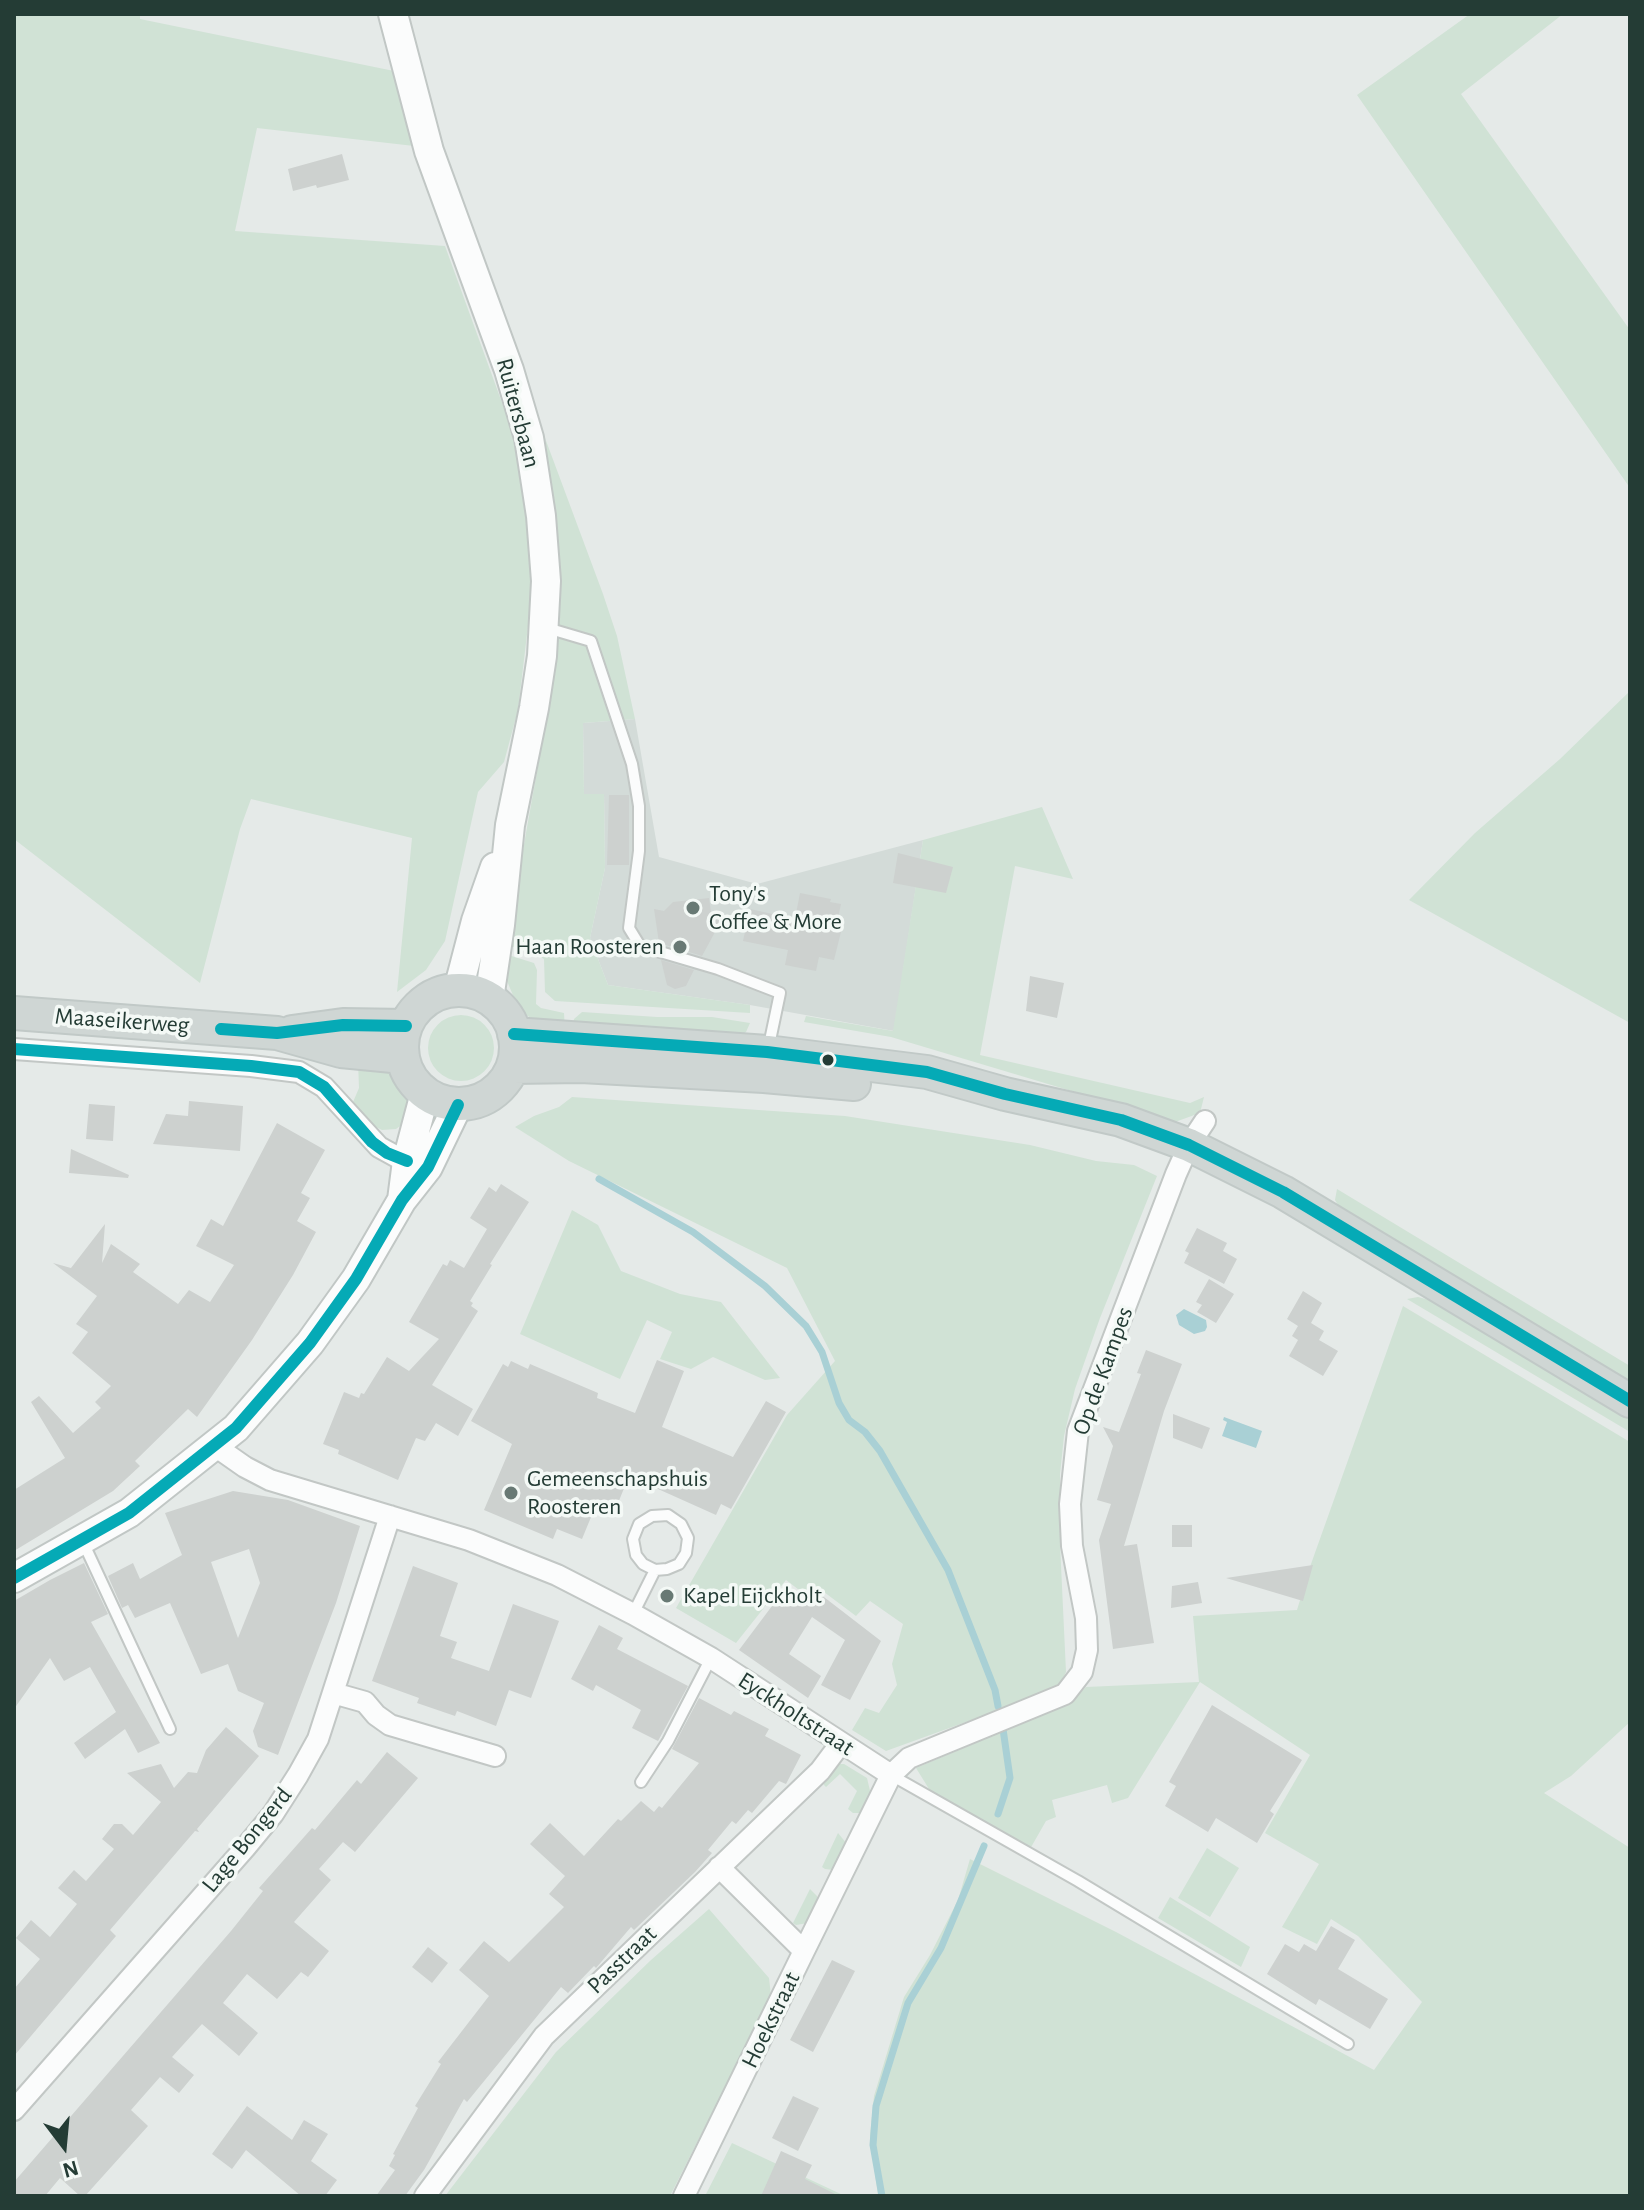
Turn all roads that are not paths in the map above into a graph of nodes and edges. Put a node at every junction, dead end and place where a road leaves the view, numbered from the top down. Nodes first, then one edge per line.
1 (393, 14) edge
2 (545, 627) junction
3 (510, 825) junction
4 (458, 990) junction
5 (489, 999) junction
6 (14, 1013) edge
7 (514, 1034) junction
8 (404, 1042) junction
9 (14, 1049) edge
10 (766, 1064) junction
11 (513, 1067) junction
12 (425, 1093) junction
13 (458, 1105) junction
14 (1190, 1147) junction
15 (418, 1164) junction
16 (1630, 1401) edge
17 (215, 1446) junction
18 (390, 1516) junction
19 (82, 1540) junction
20 (655, 1570) junction
21 (14, 1578) edge
22 (633, 1614) junction
23 (711, 1658) junction
24 (333, 1693) junction
25 (170, 1729) dead end
26 (841, 1743) junction
27 (495, 1756) dead end
28 (891, 1775) junction
29 (641, 1782) dead end
30 (719, 1867) junction
31 (804, 1951) junction
32 (1348, 2044) dead end
33 (14, 2110) edge
34 (425, 2196) edge
35 (684, 2196) edge

1 - 2 street, Ruitersbaan
2 - 3 street, Ruitersbaan
2 - 10 lane
3 - 4 street, Ruitersbaan
3 - 5 street, Ruitersbaan
4 - 5 main road
4 - 8 main road
5 - 7 main road
6 - 8 main road, Maaseikerweg
7 - 10 main road
7 - 11 main road
8 - 12 main road
9 - 15 street
10 - 11 main road
10 - 14 main road
11 - 13 main road
12 - 13 main road
12 - 15 street
13 - 15 street
14 - 16 main road
14 - 28 street, Op de Kampes
15 - 17 street
17 - 18 street, Eyckholtstraat
17 - 19 street
18 - 22 street, Eyckholtstraat
18 - 24 street, Lage Bongerd
19 - 21 street
19 - 25 lane
20 - 20 lane
20 - 22 lane
22 - 23 street, Eyckholtstraat
23 - 26 street, Eyckholtstraat
23 - 29 lane
24 - 27 street
24 - 33 street, Lage Bongerd
26 - 28 street, Eyckholtstraat
26 - 30 street, Passtraat
28 - 31 street
28 - 32 lane, Eyckholtstraat
30 - 31 street, Hoekstraat
30 - 34 street, Passtraat
31 - 35 street, Hoekstraat

